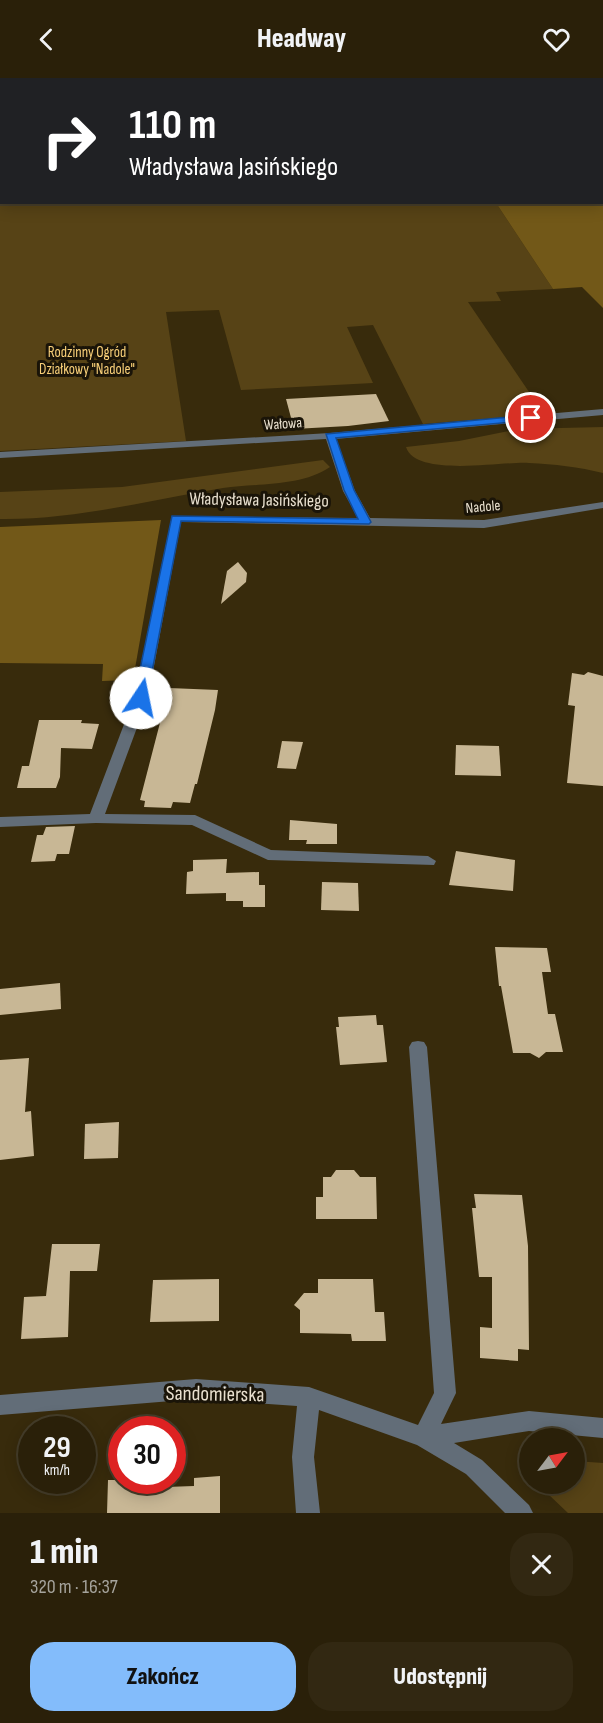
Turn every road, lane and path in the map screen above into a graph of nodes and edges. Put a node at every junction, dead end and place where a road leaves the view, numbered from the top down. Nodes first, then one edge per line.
1 (603, 412) edge
2 (330, 436) junction
3 (0, 455) edge
4 (603, 505) edge
5 (366, 522) junction
6 (96, 818) junction
7 (0, 822) edge
8 (428, 861) dead end
9 (418, 1047) dead end
10 (309, 1397) junction
11 (0, 1405) edge
12 (603, 1428) edge
13 (424, 1437) junction
14 (308, 1513) edge
15 (521, 1513) edge

1 - 2 street, Wałowa
2 - 3 street, Wałowa
2 - 5 street
4 - 5 street, Nadole
5 - 6 street, Władysława Jasińskiego
6 - 7 street
6 - 8 street
9 - 13 street
10 - 11 street, Sandomierska
10 - 13 street, Sandomierska
10 - 14 street
12 - 13 street, Sandomierska
13 - 15 street, Sandomierska

